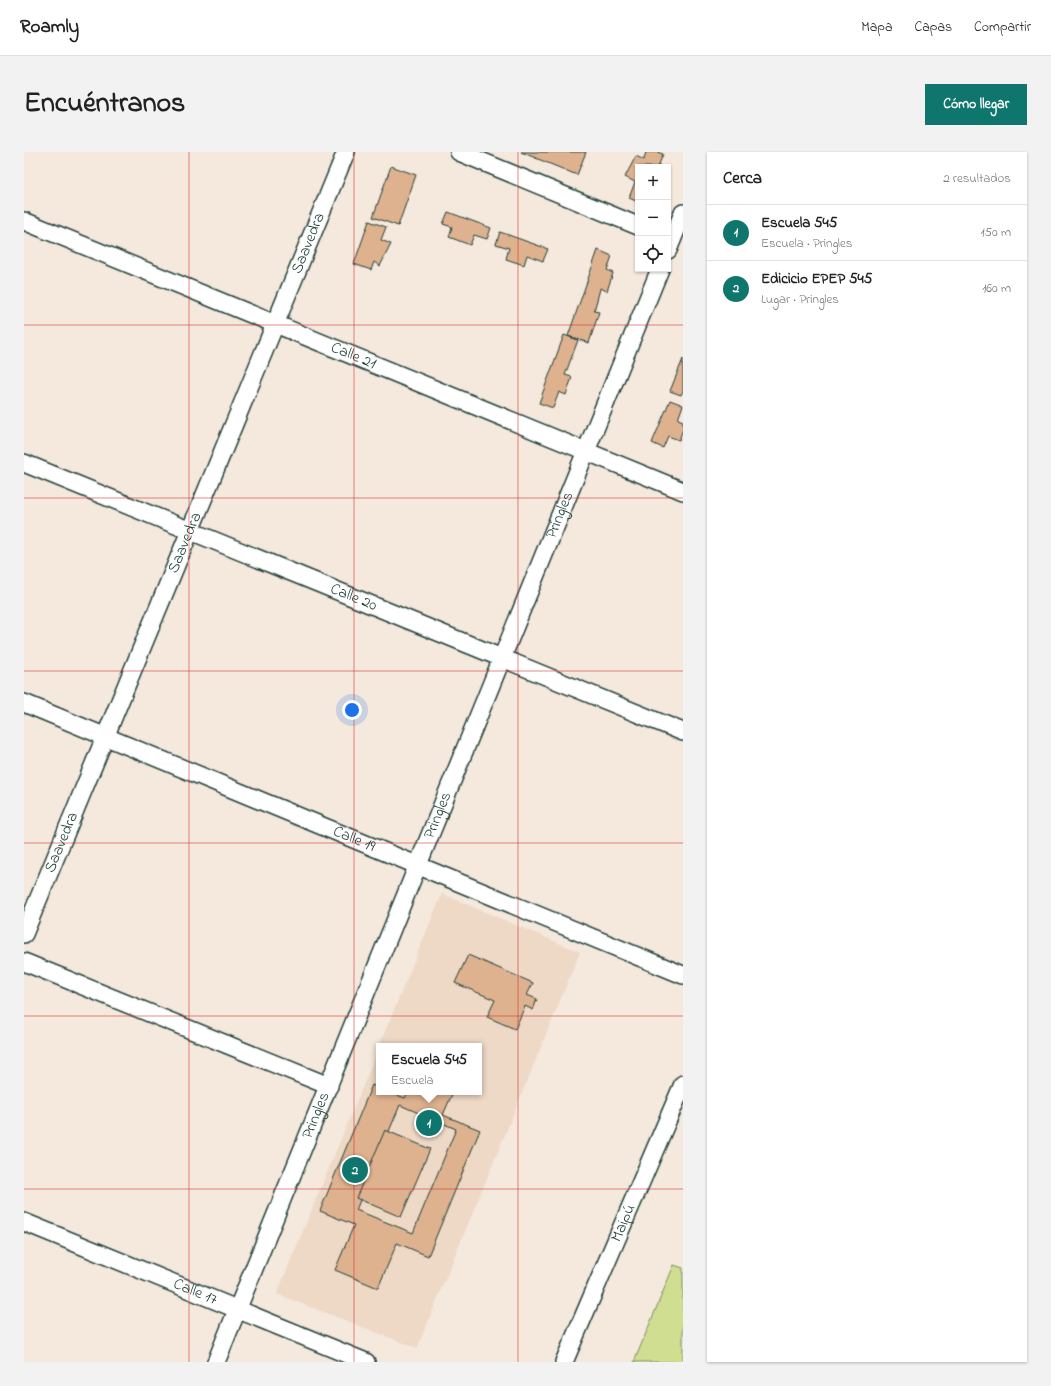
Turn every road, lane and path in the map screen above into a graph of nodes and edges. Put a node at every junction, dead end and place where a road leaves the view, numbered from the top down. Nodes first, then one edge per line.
1 (346, 152) edge
2 (459, 152) edge
3 (683, 213) edge
4 (24, 221) edge
5 (635, 225) edge
6 (673, 243) edge
7 (659, 272) edge
8 (275, 323) junction
9 (586, 451) junction
10 (24, 463) edge
11 (683, 491) edge
12 (189, 530) junction
13 (502, 658) junction
14 (24, 703) edge
15 (683, 732) edge
16 (105, 736) junction
17 (418, 866) junction
18 (24, 934) edge
19 (24, 962) edge
20 (683, 975) edge
21 (683, 1084) edge
22 (329, 1086) junction
23 (24, 1222) edge
24 (238, 1310) junction
25 (216, 1362) edge
26 (366, 1362) edge
27 (564, 1362) edge

1 - 8 street, Saavedra
2 - 5 street
3 - 6 street
4 - 8 street, Calle 21
7 - 9 street, Pringles
8 - 9 street, Calle 21
8 - 12 street, Saavedra
9 - 11 street, Calle 21
9 - 13 street, Pringles
10 - 12 street, Calle 20
12 - 13 street, Calle 20
12 - 16 street, Saavedra
13 - 15 street, Calle 20
13 - 17 street, Pringles
14 - 16 street, Calle 19
16 - 17 street, Calle 19
16 - 18 street, Saavedra
17 - 20 street, Calle 19
17 - 22 street, Pringles
19 - 22 street
21 - 27 street, Maipú
22 - 24 street, Pringles
23 - 24 street, Calle 17
24 - 25 street, Pringles
24 - 26 street, Calle 17

